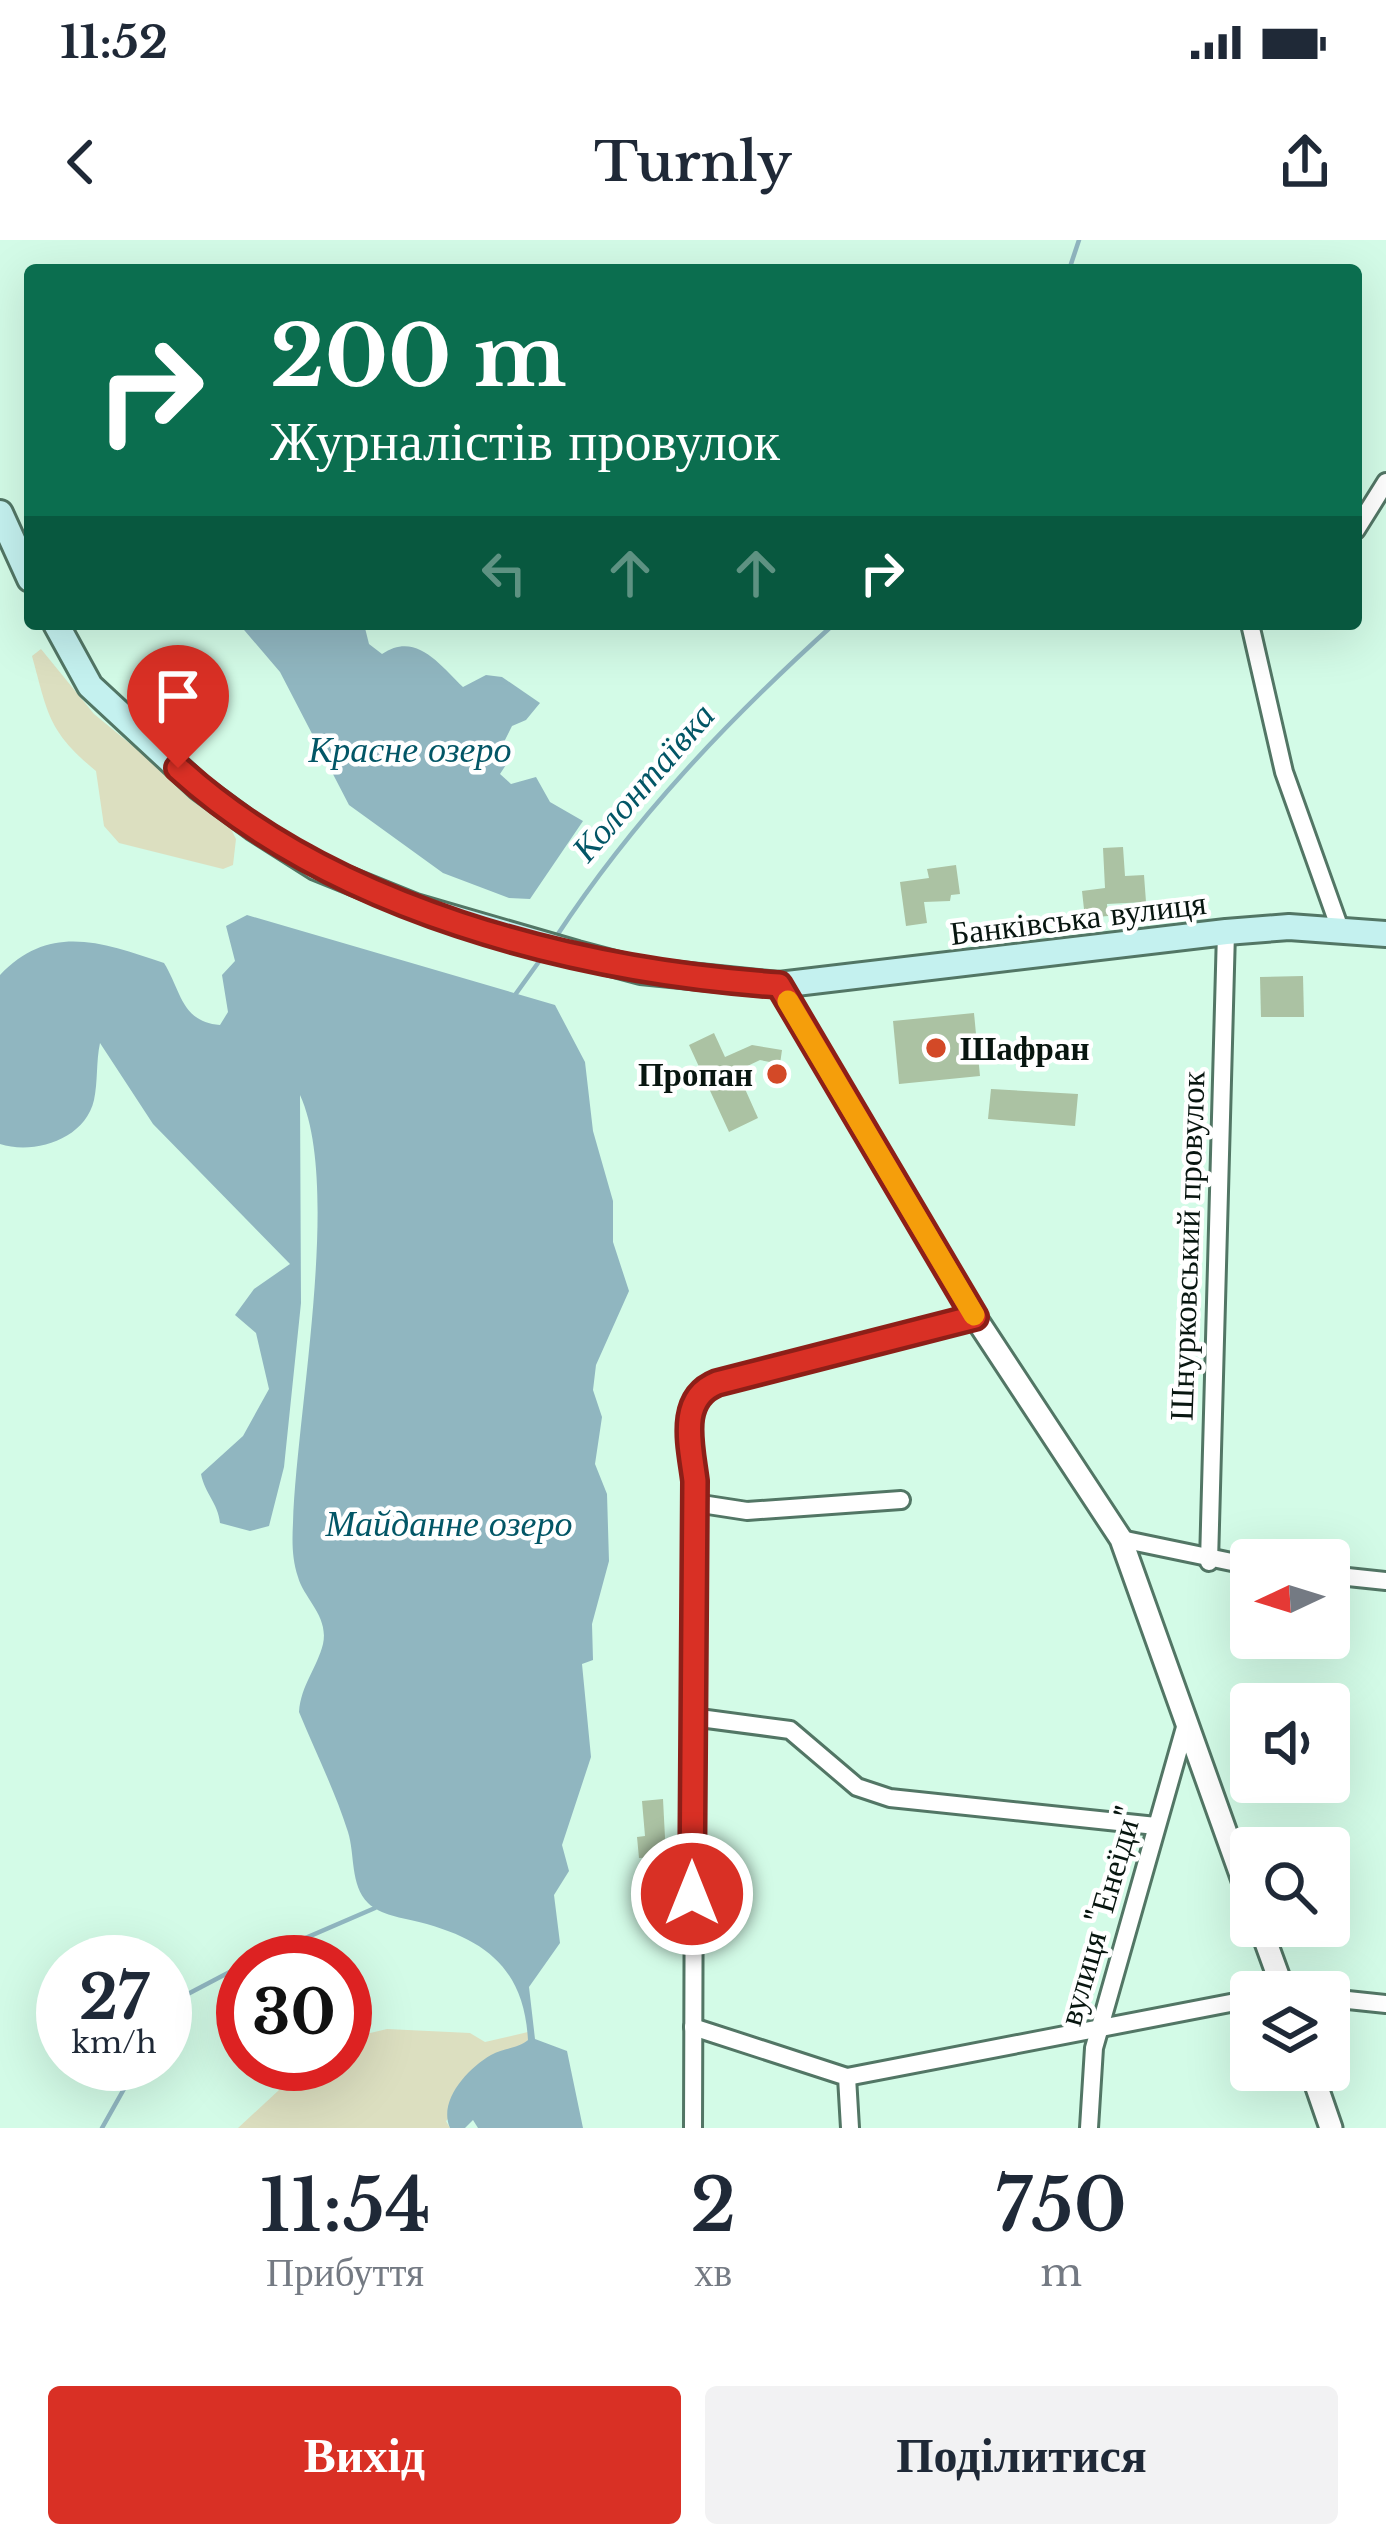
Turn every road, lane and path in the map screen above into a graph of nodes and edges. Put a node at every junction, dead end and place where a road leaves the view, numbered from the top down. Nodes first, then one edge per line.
1 (1386, 482) edge
2 (0, 513) edge
3 (1362, 520) edge
4 (24, 566) edge
5 (59, 630) edge
6 (1251, 630) edge
7 (1340, 928) junction
8 (1226, 932) junction
9 (1386, 934) edge
10 (779, 985) junction
11 (975, 1317) junction
12 (901, 1500) dead end
13 (695, 1504) junction
14 (1121, 1539) junction
15 (1209, 1562) junction
16 (1230, 1564) edge
17 (1350, 1577) edge
18 (1386, 1581) edge
19 (692, 1717) junction
20 (1186, 1724) junction
21 (1156, 1826) junction
22 (1230, 1845) edge
23 (1350, 2000) edge
24 (1230, 2004) edge
25 (1386, 2004) edge
26 (1102, 2026) junction
27 (693, 2027) junction
28 (848, 2077) junction
29 (1318, 2091) edge
30 (693, 2128) edge
31 (850, 2128) edge
32 (1089, 2128) edge
33 (1330, 2128) edge

1 - 3 street
2 - 4 main road
5 - 10 main road, Банківська вулиця
6 - 7 street
7 - 8 main road, Банківська вулиця
7 - 9 main road, Банківська вулиця
8 - 10 main road, Банківська вулиця
8 - 15 street, Шнурковський провулок
10 - 11 street
11 - 13 street
11 - 14 street
12 - 13 street
13 - 19 street
14 - 15 street
14 - 20 street
15 - 16 street
17 - 18 street
19 - 21 street
19 - 27 street
20 - 21 street, вулиця "Енеїди"
20 - 22 street
21 - 26 street, вулиця "Енеїди"
23 - 25 street
24 - 26 street
26 - 28 street
26 - 32 street, вулиця "Енеїди"
27 - 28 street
27 - 30 street
28 - 31 street
29 - 33 street

